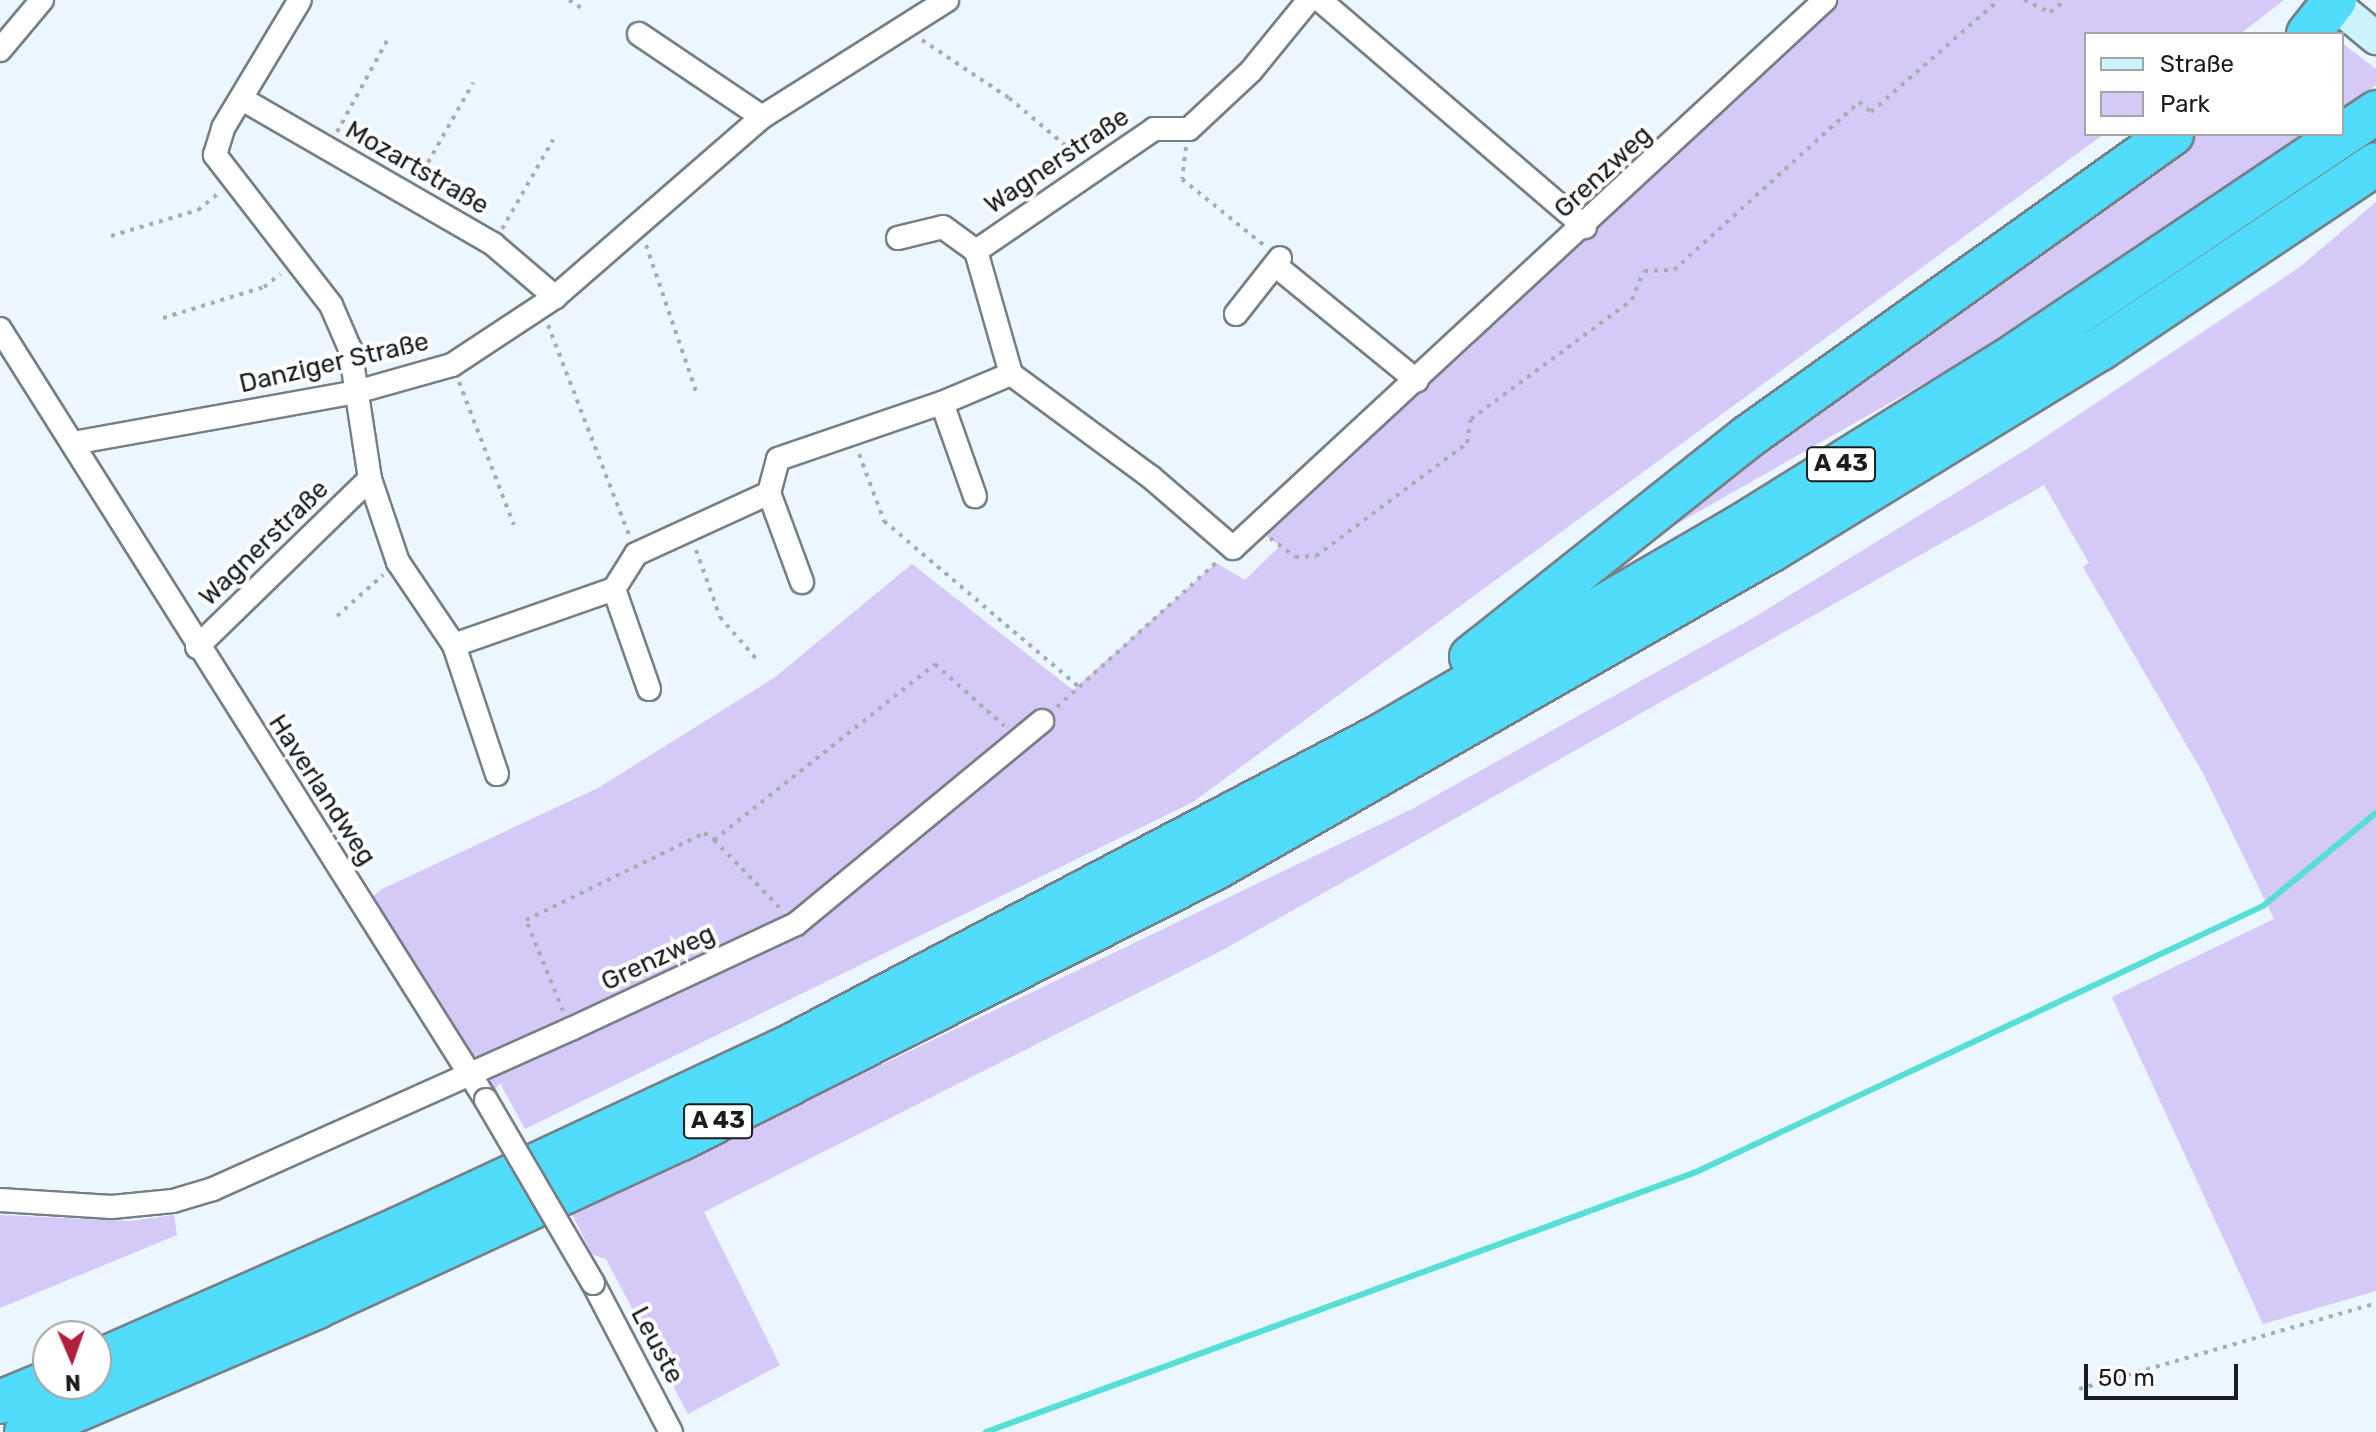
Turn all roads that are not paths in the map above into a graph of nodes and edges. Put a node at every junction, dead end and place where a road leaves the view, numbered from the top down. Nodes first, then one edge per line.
1 (42, 0) edge
2 (300, 0) edge
3 (947, 0) edge
4 (1309, 0) edge
5 (1320, 0) edge
6 (1825, 0) edge
7 (639, 34) dead end
8 (0, 50) edge
9 (242, 99) junction
10 (2376, 112) edge
11 (762, 117) junction
12 (2344, 134) edge
13 (2169, 136) edge
14 (2340, 136) edge
15 (2376, 164) edge
16 (1585, 227) junction
17 (898, 238) dead end
18 (976, 251) junction
19 (548, 302) junction
20 (1236, 314) dead end
21 (0, 329) edge
22 (1011, 374) junction
23 (1417, 381) junction
24 (356, 392) junction
25 (942, 403) junction
26 (73, 443) junction
27 (370, 479) junction
28 (769, 493) junction
29 (975, 496) dead end
30 (802, 582) dead end
31 (614, 589) junction
32 (454, 645) junction
33 (197, 647) junction
34 (649, 689) dead end
35 (1042, 721) road end
36 (497, 774) dead end
37 (1286, 785) junction
38 (472, 1073) junction
39 (0, 1200) edge
40 (593, 1283) joint
41 (112, 1355) edge
42 (32, 1389) edge
43 (0, 1402) edge
44 (26, 1432) edge
45 (671, 1432) edge

1 - 8 street
2 - 9 street, Wagnerstraße
3 - 11 street, Danziger Straße
4 - 18 street, Wagnerstraße
5 - 16 street
6 - 16 street, Grenzweg
7 - 11 street
9 - 19 street, Mozartstraße
9 - 24 street, Wagnerstraße
10 - 12 highway, A 43
11 - 19 street, Danziger Straße
13 - 37 highway
14 - 37 highway, A 43
15 - 44 highway, A 43
16 - 23 street, Grenzweg
17 - 18 street, Wagnerstraße
18 - 22 street, Wagnerstraße
19 - 24 street, Danziger Straße
20 - 23 street
21 - 26 street, Haverlandweg
22 - 23 street, Grenzweg
22 - 25 street
24 - 26 street, Danziger Straße
24 - 27 street, Wagnerstraße
25 - 28 street
25 - 29 street
26 - 33 street, Haverlandweg
27 - 32 street, Wagnerstraße
27 - 33 street, Wagnerstraße
28 - 30 street
28 - 31 street
31 - 32 street
31 - 34 street
32 - 36 street, Wagnerstraße
33 - 38 street, Haverlandweg
35 - 38 street, Grenzweg
37 - 41 highway, A 43
38 - 39 street, Grenzweg
38 - 40 street, Haverlandweg, bridge
40 - 45 street, Leuste
42 - 43 highway

